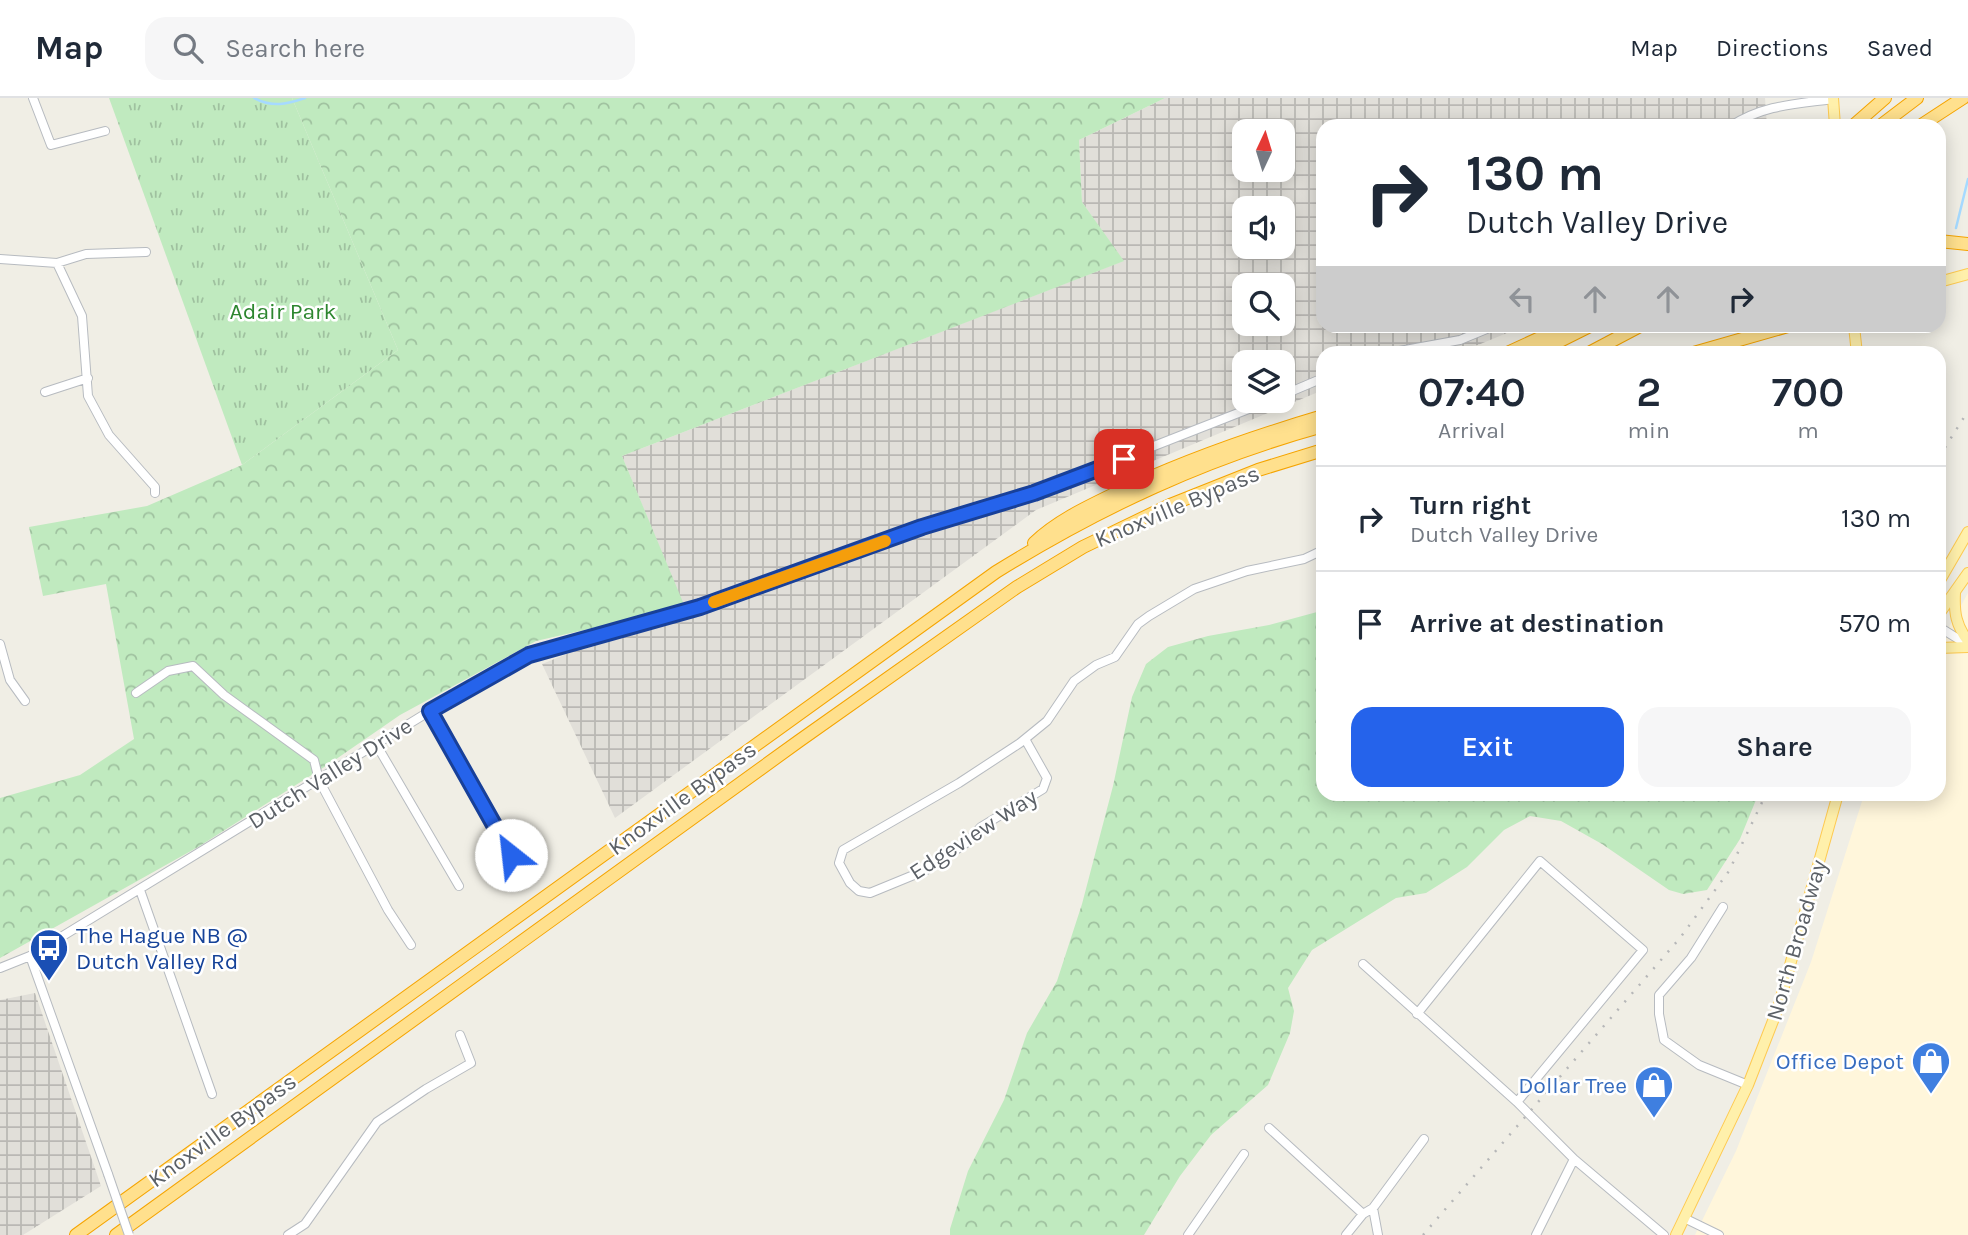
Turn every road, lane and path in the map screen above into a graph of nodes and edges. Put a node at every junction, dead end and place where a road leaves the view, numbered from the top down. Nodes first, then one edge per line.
1 (33, 98) edge
2 (1885, 98) edge
3 (1917, 98) edge
4 (1833, 99) edge
5 (1961, 99) edge
6 (1768, 103) edge
7 (1743, 119) edge
8 (1834, 119) edge
9 (1861, 119) edge
10 (1889, 119) edge
11 (1931, 119) edge
12 (1941, 119) edge
13 (105, 131) dead end
14 (1946, 242) edge
15 (1968, 244) edge
16 (146, 252) dead end
17 (0, 260) edge
18 (57, 263) junction
19 (1968, 274) edge
20 (1946, 280) edge
21 (1477, 333) edge
22 (1551, 333) edge
23 (1576, 333) edge
24 (1627, 333) edge
25 (1764, 333) edge
26 (1427, 346) edge
27 (1523, 346) edge
28 (1550, 346) edge
29 (1602, 346) edge
30 (1718, 346) edge
31 (88, 378) junction
32 (1316, 381) edge
33 (1295, 390) edge
34 (45, 392) dead end
35 (1238, 413) edge
36 (1316, 418) edge
37 (1316, 428) edge
38 (1316, 452) edge
39 (155, 493) dead end
40 (1968, 532) edge
41 (1316, 553) edge
42 (1018, 558) junction
43 (1946, 570) edge
44 (1968, 573) edge
45 (1955, 593) junction
46 (1946, 605) edge
47 (1946, 631) edge
48 (0, 644) edge
49 (1968, 644) edge
50 (1946, 647) edge
51 (136, 693) dead end
52 (25, 701) dead end
53 (430, 711) junction
54 (1024, 739) junction
55 (376, 744) junction
56 (320, 780) junction
57 (1836, 801) edge
58 (511, 855) dead end
59 (459, 886) dead end
60 (140, 890) junction
61 (1723, 907) dead end
62 (411, 945) dead end
63 (30, 956) junction
64 (1363, 964) dead end
65 (0, 968) edge
66 (1417, 1014) junction
67 (460, 1035) dead end
68 (1748, 1085) junction
69 (212, 1094) dead end
70 (1517, 1102) junction
71 (1269, 1128) dead end
72 (1424, 1139) dead end
73 (1244, 1154) dead end
74 (1574, 1159) junction
75 (1373, 1208) junction
76 (1363, 1214) junction
77 (1684, 1218) junction
78 (1193, 1233) edge
79 (76, 1235) edge
80 (116, 1235) edge
81 (129, 1235) edge
82 (288, 1235) edge
83 (1346, 1235) edge
84 (1378, 1235) edge
85 (1536, 1235) edge
86 (1664, 1235) edge
87 (1676, 1235) edge
88 (1719, 1235) edge

1 - 13 street
2 - 9 highway
3 - 10 highway
4 - 6 street
4 - 8 main road
5 - 11 highway
5 - 12 highway
6 - 7 street
14 - 15 highway
16 - 18 street
17 - 18 street
18 - 31 street
19 - 20 main road
21 - 26 street
22 - 27 highway
23 - 28 highway
24 - 29 highway
25 - 30 highway
31 - 34 street
31 - 39 street
32 - 33 street
35 - 53 street, Dutch Valley Drive
36 - 42 highway
37 - 42 highway, Knoxville Bypass
38 - 80 highway, Knoxville Bypass
40 - 43 main road
41 - 54 street, Edgeview Way
42 - 79 highway, Knoxville Bypass
44 - 45 main road
45 - 46 main road
45 - 49 main road
47 - 49 street
48 - 52 street
49 - 50 main road
51 - 56 street
53 - 55 street, Dutch Valley Drive
53 - 58 street
54 - 54 street, Edgeview Way
55 - 56 street, Dutch Valley Drive
55 - 59 street
56 - 60 street, Dutch Valley Drive
56 - 62 street
57 - 68 main road, North Broadway
60 - 63 street, Dutch Valley Drive
60 - 69 street
61 - 68 street
63 - 65 street, Dutch Valley Drive
63 - 81 street, bridge
64 - 66 street
66 - 70 street
66 - 70 street
67 - 82 street
68 - 77 main road, North Broadway
70 - 74 street
71 - 76 street
72 - 75 street
73 - 78 street
74 - 85 street
74 - 86 street
75 - 76 street
75 - 84 street
76 - 83 street
77 - 87 main road, North Broadway
77 - 88 street

